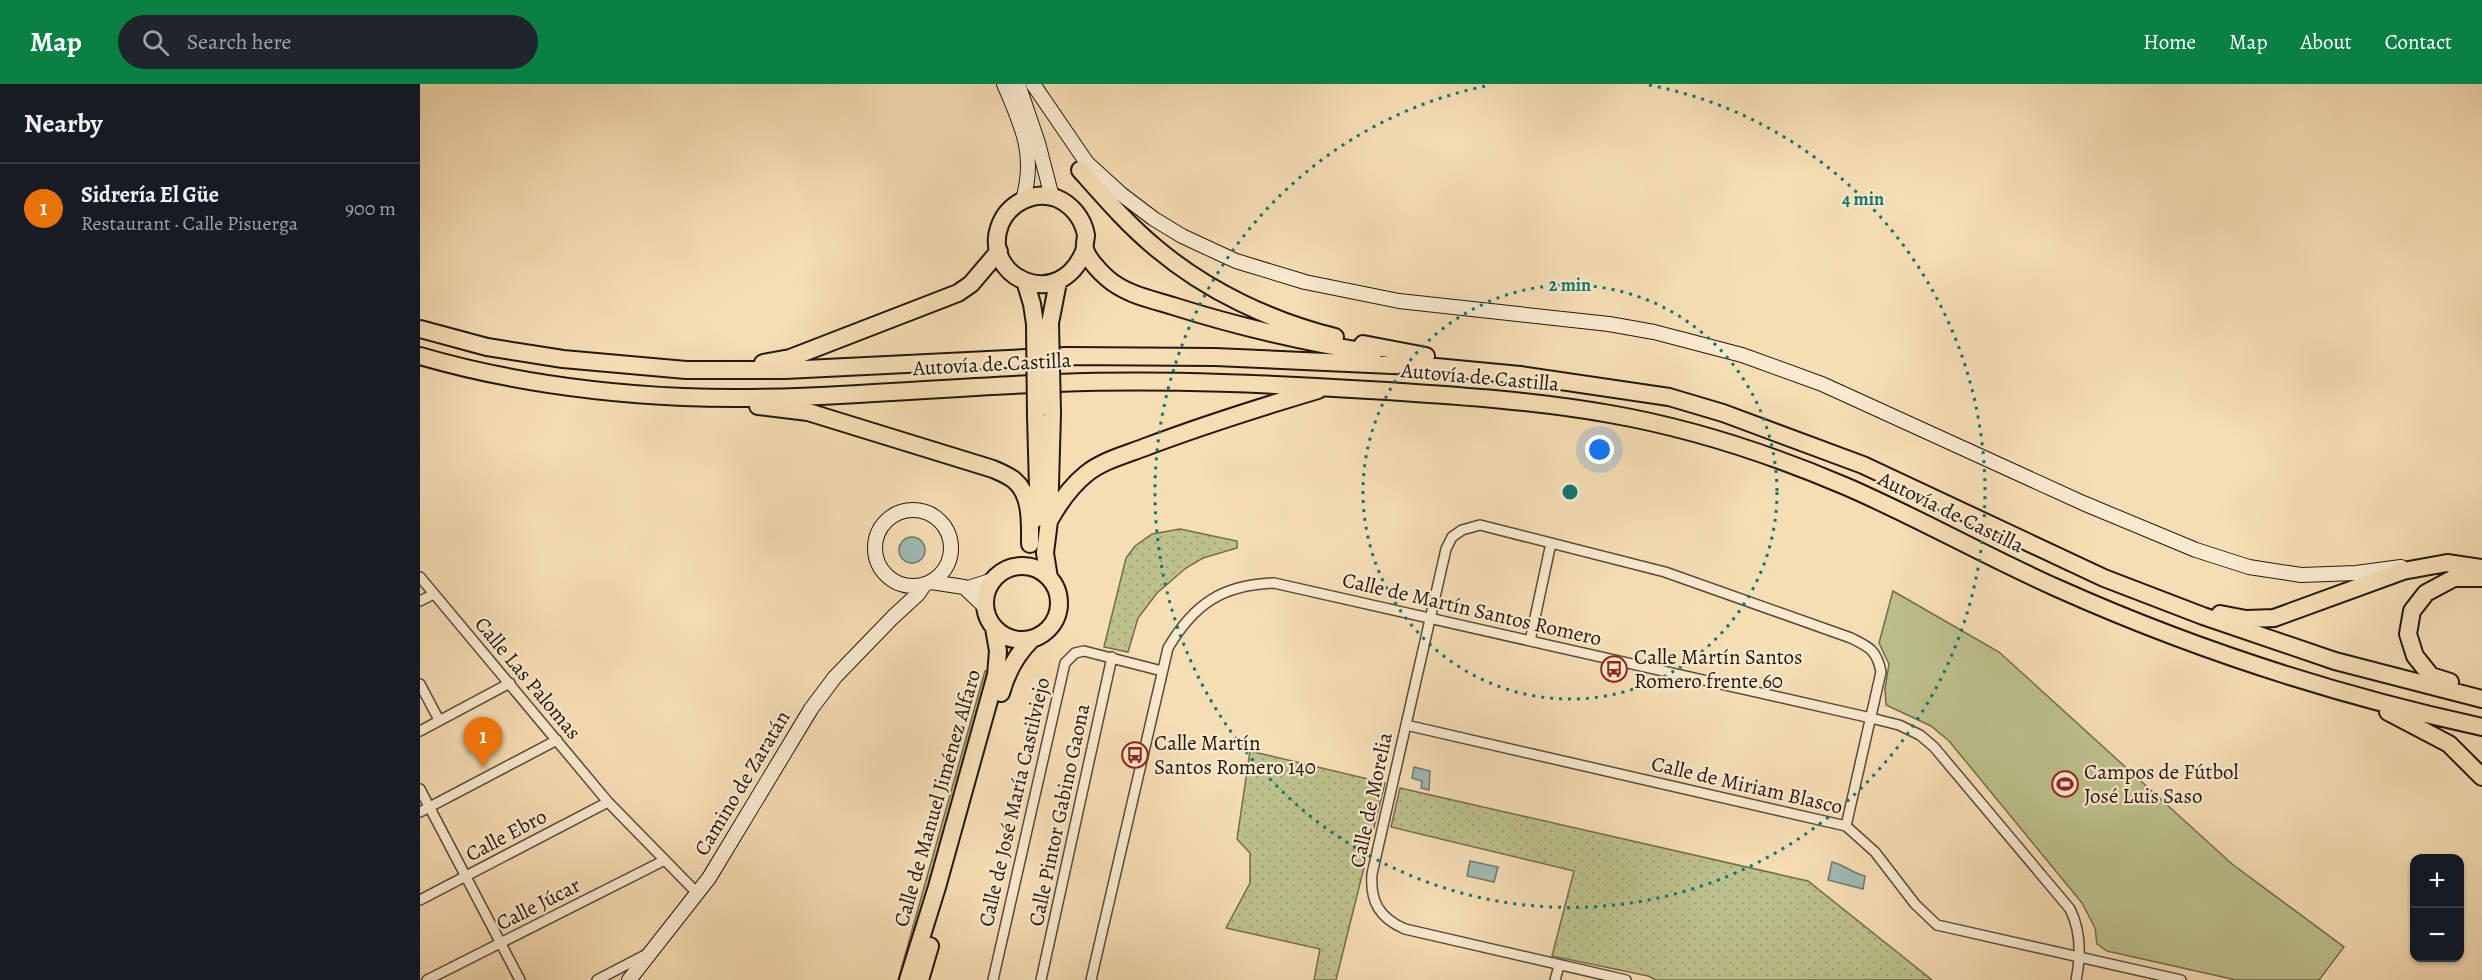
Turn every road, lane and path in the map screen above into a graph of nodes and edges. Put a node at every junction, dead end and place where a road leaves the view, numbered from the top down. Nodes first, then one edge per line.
1 (1004, 84) edge
2 (1018, 84) edge
3 (1026, 84) edge
4 (1033, 84) edge
5 (1080, 170) joint
6 (1053, 197) junction
7 (1023, 200) junction
8 (1085, 249) junction
9 (999, 251) junction
10 (1025, 281) junction
11 (1058, 282) junction
12 (1042, 323) junction
13 (420, 329) edge
14 (420, 356) edge
15 (1432, 357) junction
16 (693, 370) junction
17 (1327, 387) junction
18 (687, 397) junction
19 (1669, 397) junction
20 (1044, 414) junction
21 (1049, 521) junction
22 (1551, 543) junction
23 (1030, 544) junction
24 (2447, 563) junction
25 (948, 564) junction
26 (1014, 567) junction
27 (2482, 568) edge
28 (420, 577) edge
29 (1049, 578) junction
30 (2482, 578) edge
31 (993, 580) junction
32 (894, 581) junction
33 (928, 583) junction
34 (964, 587) junction
35 (2127, 587) junction
36 (434, 594) junction
37 (420, 601) edge
38 (984, 606) junction
39 (897, 613) junction
40 (1430, 618) junction
41 (994, 628) junction
42 (1031, 640) junction
43 (1530, 641) junction
44 (1112, 657) junction
45 (1162, 671) junction
46 (510, 683) junction
47 (420, 684) edge
48 (2482, 693) edge
49 (2367, 699) junction
50 (2482, 699) edge
51 (1871, 718) junction
52 (439, 720) junction
53 (1406, 724) junction
54 (2482, 727) edge
55 (420, 731) edge
56 (557, 740) junction
57 (2482, 777) edge
58 (420, 789) edge
59 (608, 802) junction
60 (429, 807) junction
61 (420, 812) edge
62 (1846, 825) junction
63 (665, 860) junction
64 (466, 877) junction
65 (698, 894) junction
66 (420, 900) edge
67 (501, 942) junction
68 (651, 952) junction
69 (2079, 956) junction
70 (1559, 966) junction
71 (622, 967) junction
72 (427, 980) edge
73 (520, 980) edge
74 (597, 980) edge
75 (629, 980) edge
76 (908, 980) edge
77 (920, 980) edge
78 (993, 980) edge
79 (1041, 980) edge
80 (1091, 980) edge
81 (1555, 980) edge
82 (1626, 980) edge
83 (2076, 980) edge
84 (2181, 980) edge

1 - 7 street
2 - 6 street
3 - 5 street
4 - 24 street
5 - 15 highway
6 - 7 highway
6 - 8 highway
7 - 9 highway
8 - 11 highway
8 - 15 highway
9 - 10 highway
9 - 16 highway
10 - 11 highway
10 - 12 highway
11 - 12 highway
12 - 20 highway, bridge
13 - 16 highway, Autovía de Castilla
14 - 18 highway, Autovía de Castilla
15 - 19 highway
16 - 19 highway, Autovía de Castilla
17 - 18 highway, Autovía de Castilla
17 - 21 highway
17 - 49 highway, Autovía de Castilla
18 - 23 highway
19 - 35 highway, Autovía de Castilla
20 - 21 highway
20 - 23 highway
21 - 29 highway
22 - 40 street, Calle de Morelia
22 - 43 street
22 - 51 street, Calle de Morelia
23 - 26 highway
24 - 27 highway
24 - 35 highway
25 - 32 street
25 - 33 street
25 - 34 street
26 - 29 highway
26 - 31 highway
28 - 36 street, Calle Las Palomas
29 - 42 highway
30 - 48 highway
31 - 34 street
31 - 38 highway
32 - 33 street
32 - 39 street
33 - 34 street
33 - 39 street, Camino de Zaratán
34 - 38 street
35 - 50 highway, Autovía de Castilla
36 - 37 street
36 - 46 street, Calle Las Palomas
38 - 41 highway
39 - 65 street, Camino de Zaratán
40 - 43 street, Calle de Martín Santos Romero
40 - 45 street, Calle de Martín Santos Romero
40 - 53 street, Calle de Morelia
41 - 42 highway
41 - 76 highway, Calle de Manuel Jiménez Alfaro
42 - 77 highway, Calle de Manuel Jiménez Alfaro
43 - 51 street, Calle de Martín Santos Romero
44 - 45 street, Calle de José María Castilviejo
44 - 78 street, Calle de José María Castilviejo
44 - 79 street, Calle Pintor Gabino Gaona
45 - 80 street, Calle de Martín Santos Romero
46 - 52 street
46 - 56 street, Calle Las Palomas
47 - 52 street
49 - 54 highway, Autovía de Castilla
49 - 57 highway
51 - 62 street, Calle de Morelia
51 - 69 street, Calle de Martín Santos Romero
52 - 55 street
53 - 62 street, Calle de Miriam Blasco
53 - 70 street, Calle de Morelia
56 - 59 street, Calle Las Palomas
56 - 60 street
58 - 60 street
59 - 63 street, Calle Las Palomas
59 - 64 street, Calle Ebro
60 - 61 street
60 - 64 street
62 - 69 street, Calle de Miriam Blasco
63 - 65 street, Calle Las Palomas
63 - 67 street, Calle Júcar
64 - 66 street, Calle Ebro
64 - 67 street
65 - 68 street, Camino de Zaratán
67 - 72 street, Calle Júcar
67 - 73 street
68 - 71 street
68 - 75 street, Camino de Zaratán
69 - 83 street, Calle de Martín Santos Romero
69 - 84 street, Calle de Miriam Blasco
70 - 81 street
70 - 82 street, Calle de Morelia
71 - 74 street
71 - 75 street

